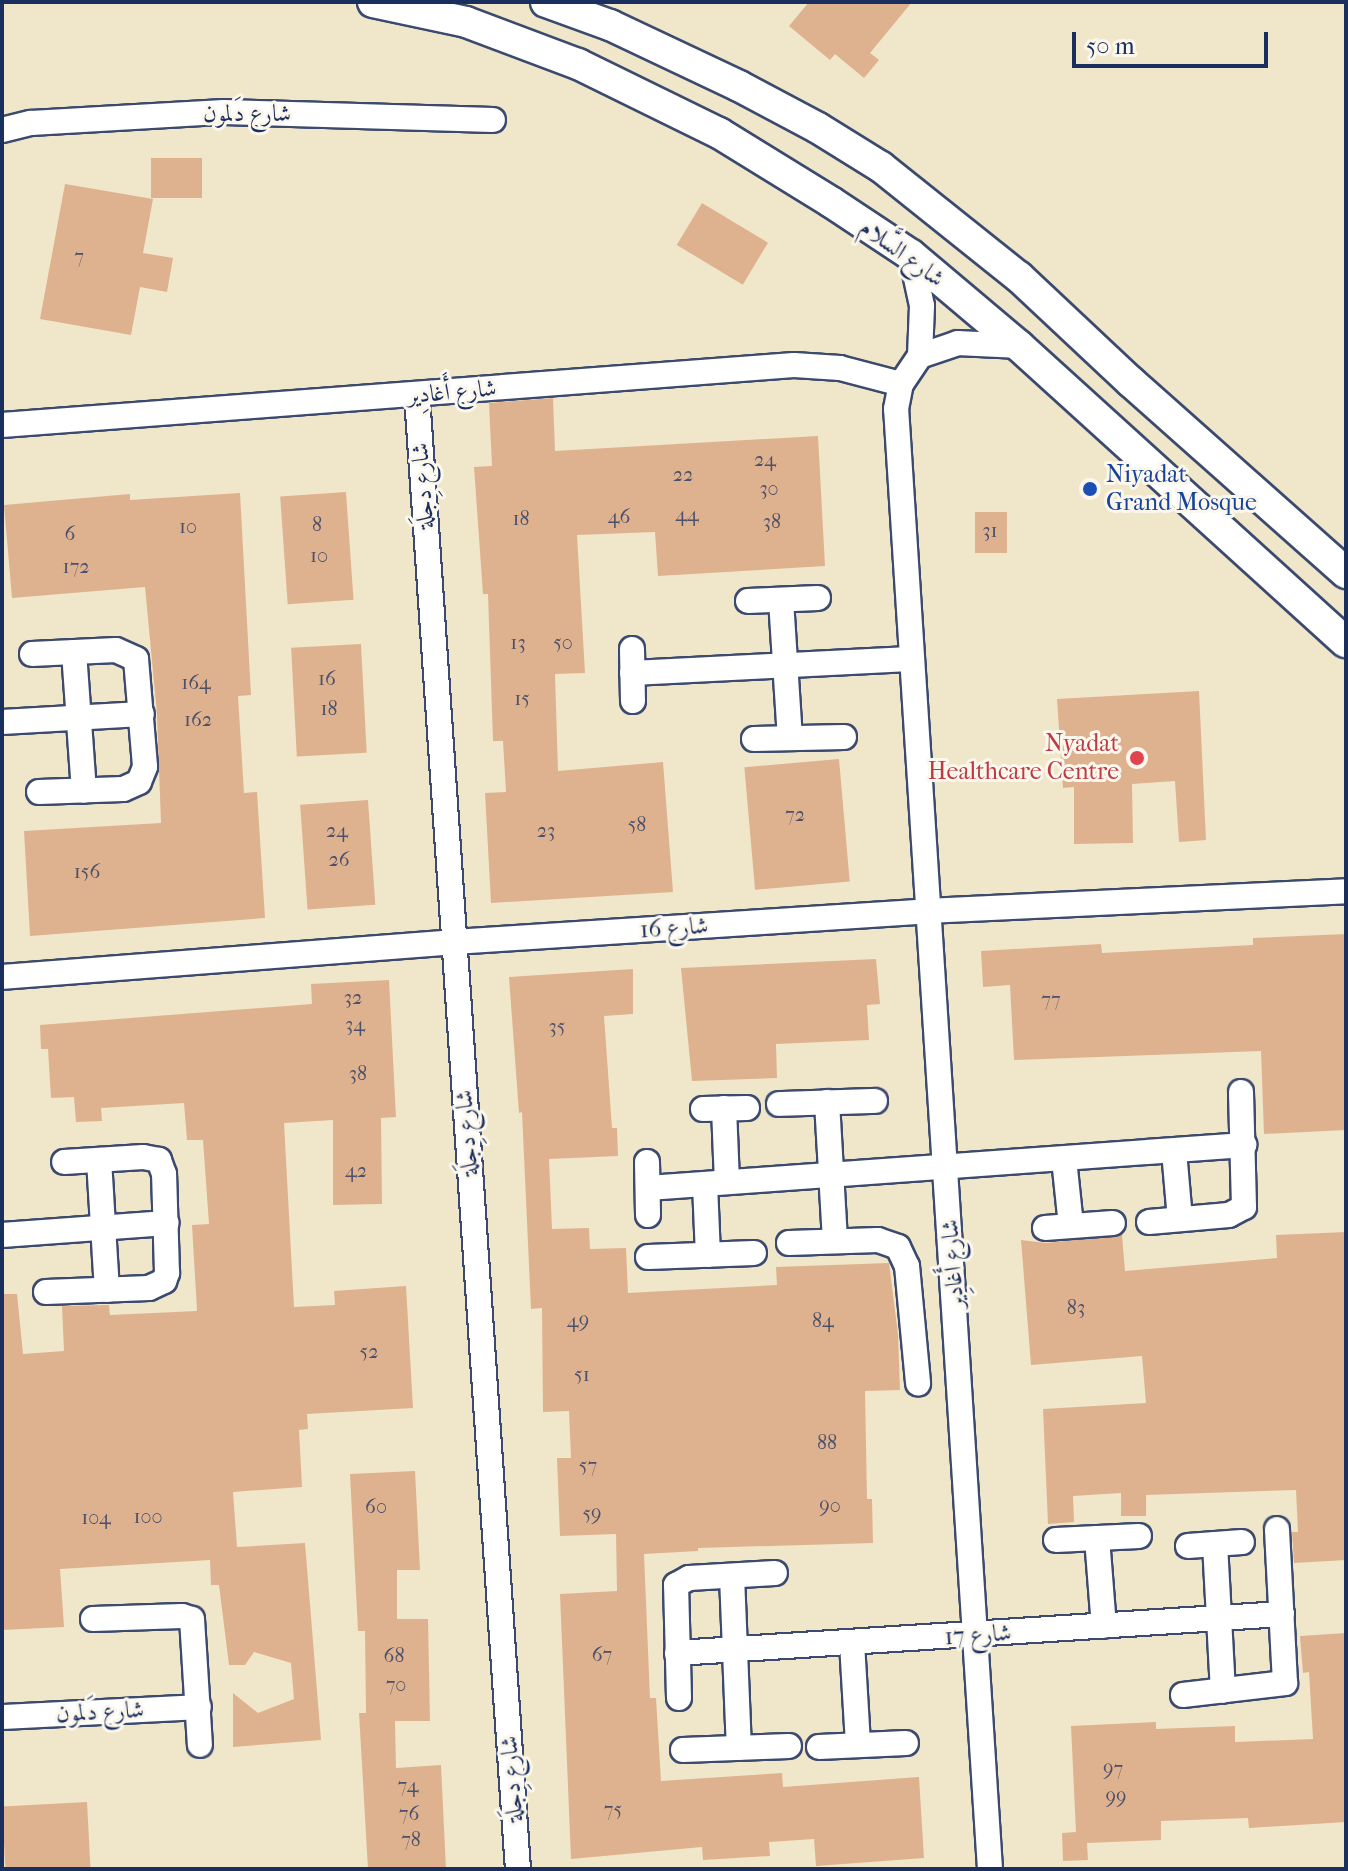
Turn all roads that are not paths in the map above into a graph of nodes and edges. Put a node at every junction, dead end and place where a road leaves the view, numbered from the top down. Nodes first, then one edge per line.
1 (373, 2) edge
2 (546, 2) edge
3 (493, 120) dead end
4 (2, 130) edge
5 (911, 255) junction
6 (1019, 346) junction
7 (920, 356) junction
8 (901, 384) junction
9 (417, 396) junction
10 (2, 425) edge
11 (1346, 573) edge
12 (818, 598) dead end
13 (781, 600) junction
14 (748, 601) dead end
15 (1346, 642) edge
16 (74, 652) junction
17 (32, 654) dead end
18 (910, 659) junction
19 (785, 665) junction
20 (633, 701) dead end
21 (142, 714) junction
22 (79, 718) junction
23 (2, 722) edge
24 (844, 737) dead end
25 (790, 738) junction
26 (754, 739) dead end
27 (84, 791) junction
28 (39, 792) dead end
29 (1346, 891) edge
30 (928, 911) junction
31 (454, 942) junction
32 (2, 977) edge
33 (1241, 1092) dead end
34 (875, 1101) dead end
35 (827, 1102) junction
36 (779, 1104) dead end
37 (725, 1108) dead end
38 (1244, 1145) junction
39 (1174, 1151) junction
40 (1064, 1159) junction
41 (99, 1160) junction
42 (64, 1162) dead end
43 (647, 1162) dead end
44 (947, 1168) junction
45 (832, 1176) junction
46 (716, 1183) junction
47 (648, 1188) junction
48 (648, 1215) dead end
49 (1180, 1219) junction
50 (1149, 1222) dead end
51 (167, 1223) junction
52 (1113, 1223) dead end
53 (1071, 1226) junction
54 (103, 1228) junction
55 (1045, 1228) dead end
56 (2, 1235) edge
57 (835, 1241) junction
58 (789, 1243) dead end
59 (754, 1253) dead end
60 (708, 1255) junction
61 (648, 1257) dead end
62 (107, 1290) junction
63 (46, 1292) dead end
64 (918, 1383) dead end
65 (1277, 1529) dead end
66 (1139, 1536) dead end
67 (1097, 1538) junction
68 (1056, 1540) dead end
69 (1242, 1542) dead end
70 (1215, 1544) junction
71 (1188, 1546) dead end
72 (775, 1573) dead end
73 (732, 1576) junction
74 (1282, 1614) junction
75 (1219, 1618) junction
76 (93, 1619) dead end
77 (1104, 1626) junction
78 (977, 1635) junction
79 (852, 1643) junction
80 (735, 1650) junction
81 (677, 1653) junction
82 (1223, 1691) junction
83 (1183, 1695) dead end
84 (679, 1698) dead end
85 (199, 1707) junction
86 (2, 1717) edge
87 (906, 1743) dead end
88 (200, 1745) dead end
89 (858, 1745) junction
90 (789, 1746) dead end
91 (819, 1747) dead end
92 (739, 1748) junction
93 (683, 1750) dead end
94 (518, 1869) edge
95 (990, 1869) edge

1 - 5 street, شارع السَّلام
2 - 11 street
3 - 4 street, شارع دَلمون
5 - 6 street, شارع السَّلام
5 - 7 street
6 - 7 street
6 - 15 street, شارع السَّلام
7 - 8 street, شارع أَغادِير
8 - 9 street, شارع أَغادِير
8 - 18 street, شارع أَغادِير
9 - 10 street, شارع أَغادِير
9 - 31 street, شارع دِجلَة
12 - 13 street
13 - 14 street
13 - 19 street
16 - 17 street
16 - 21 street
16 - 22 street
18 - 19 street
18 - 30 street, شارع أَغادِير
19 - 20 street
19 - 25 street
21 - 22 street
21 - 27 street
22 - 23 street
22 - 27 street
24 - 25 street
25 - 26 street
27 - 28 street
29 - 30 street, شارع 16
30 - 31 street, شارع 16
30 - 44 street, شارع أَغادِير
31 - 32 street, شارع 16
31 - 94 street, شارع دِجلَة
33 - 38 street
34 - 35 street
35 - 36 street
35 - 45 street
37 - 46 street
38 - 39 street
38 - 49 street
39 - 40 street
39 - 49 street
40 - 44 street
40 - 53 street
41 - 42 street
41 - 51 street
41 - 54 street
43 - 47 street
44 - 45 street
44 - 78 street, شارع أَغادِير
45 - 46 street
45 - 57 street
46 - 47 street
46 - 60 street
47 - 48 street
49 - 50 street
51 - 54 street
51 - 62 street
52 - 53 street
53 - 55 street
54 - 56 street
54 - 62 street
57 - 58 street
57 - 64 street
59 - 60 street
60 - 61 street
62 - 63 street
65 - 74 street
66 - 67 street
67 - 68 street
67 - 77 street
69 - 70 street
70 - 71 street
70 - 75 street
72 - 73 street
73 - 80 street
73 - 81 street
74 - 75 street, شارع 17
74 - 82 street
75 - 77 street, شارع 17
75 - 82 street
76 - 85 street
77 - 78 street, شارع 17
78 - 79 street, شارع 17
78 - 95 street, شارع أَغادِير
79 - 80 street, شارع 17
79 - 89 street
80 - 81 street, شارع 17
80 - 92 street
81 - 84 street
82 - 83 street
85 - 86 street, شارع دَلمون
85 - 88 street
87 - 89 street
89 - 91 street
90 - 92 street
92 - 93 street

